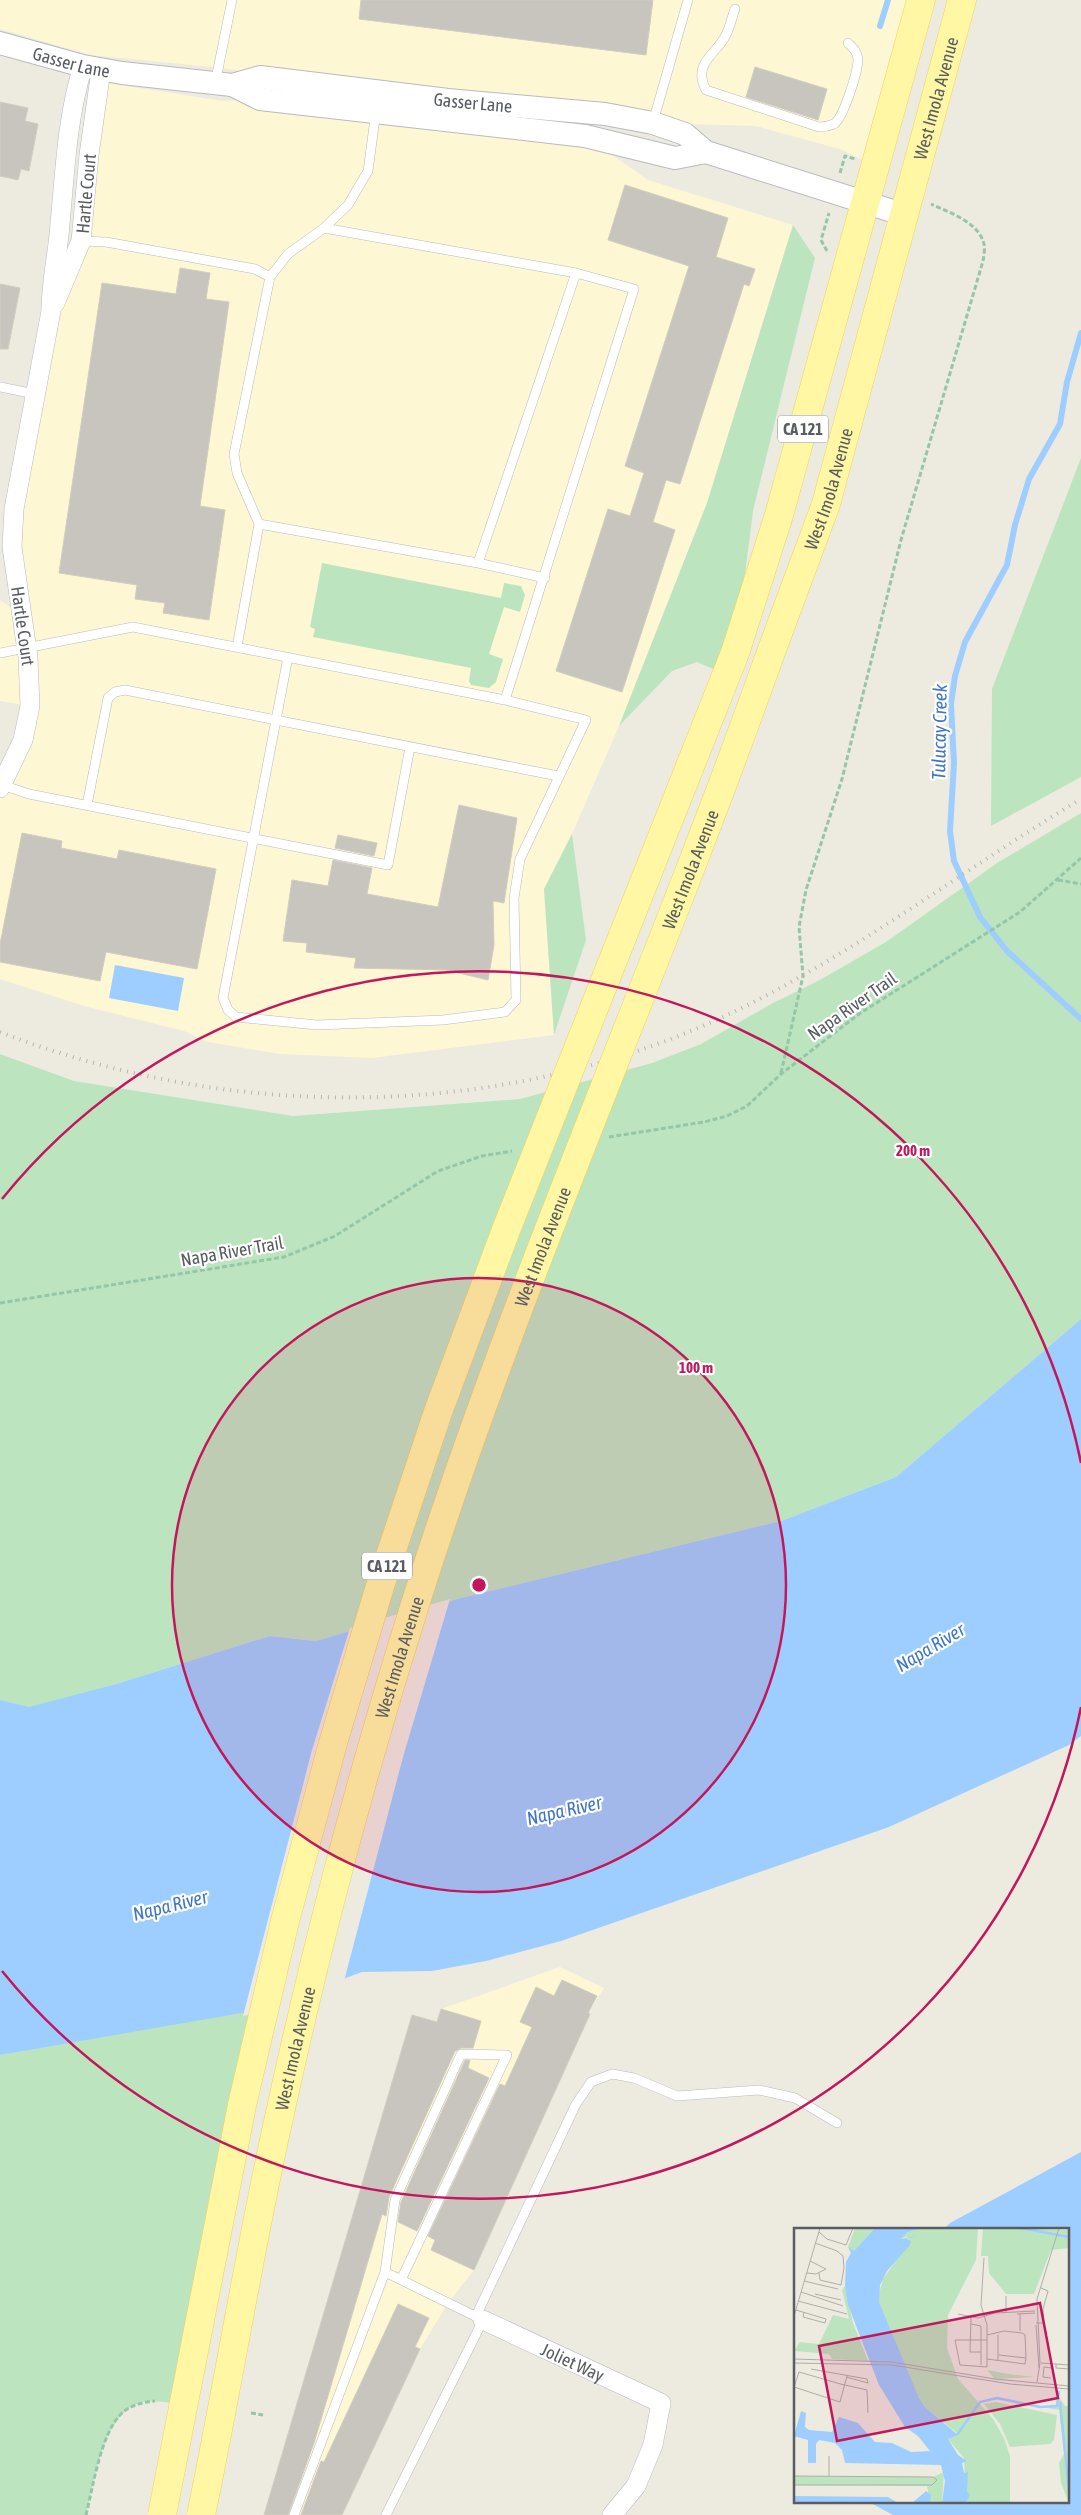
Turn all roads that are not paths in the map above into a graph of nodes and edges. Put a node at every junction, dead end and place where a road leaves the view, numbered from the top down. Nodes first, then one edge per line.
1 (232, 0) edge
2 (688, 0) edge
3 (921, 0) edge
4 (962, 0) edge
5 (735, 9) dead end
6 (0, 43) edge
7 (848, 43) dead end
8 (92, 68) junction
9 (223, 85) junction
10 (376, 111) junction
11 (653, 123) junction
12 (706, 152) junction
13 (865, 203) junction
14 (905, 215) junction
15 (324, 228) junction
16 (81, 241) junction
17 (576, 273) junction
18 (270, 277) junction
19 (51, 311) junction
20 (0, 388) edge
21 (35, 394) junction
22 (258, 524) junction
23 (478, 563) junction
24 (545, 578) junction
25 (237, 647) junction
26 (26, 649) junction
27 (0, 653) edge
28 (288, 658) junction
29 (505, 700) junction
30 (276, 721) junction
31 (410, 747) junction
32 (558, 776) junction
33 (1, 787) edge
34 (88, 805) junction
35 (254, 838) junction
36 (837, 2123) dead end
37 (384, 2272) junction
38 (401, 2280) junction
39 (480, 2318) junction
40 (162, 2515) edge
41 (201, 2515) edge
42 (294, 2515) edge
43 (386, 2515) edge
44 (612, 2515) edge

1 - 9 lane
2 - 11 lane
3 - 13 main road, CA 121
4 - 14 main road, West Imola Avenue / CA 121
5 - 7 lane
6 - 8 street, Gasser Lane
8 - 9 street, Gasser Lane
8 - 16 street, Hartle Court
8 - 19 street, Hartle Court
9 - 10 street, Gasser Lane
9 - 11 street, Gasser Lane
10 - 12 street, Gasser Lane
10 - 15 lane
11 - 12 street, Gasser Lane
12 - 13 street, Gasser Lane
13 - 14 street, Gasser Lane
13 - 40 main road, CA 121, bridge
14 - 41 main road, West Imola Avenue / CA 121, bridge
15 - 17 lane
15 - 18 lane
16 - 18 lane
16 - 19 street, Hartle Court
17 - 23 lane
17 - 24 lane
18 - 22 lane
19 - 21 street, Hartle Court
20 - 21 lane
21 - 26 street, Hartle Court
22 - 23 lane
22 - 25 lane
23 - 24 lane
24 - 29 lane
25 - 26 lane
25 - 28 lane
26 - 27 lane
26 - 33 street, Hartle Court
28 - 29 lane
28 - 30 lane
29 - 32 lane
30 - 31 lane
30 - 34 lane
30 - 35 lane
31 - 32 lane
31 - 35 lane
32 - 35 lane
33 - 34 lane
34 - 35 lane
36 - 39 lane
37 - 38 lane
37 - 38 lane
37 - 42 lane
38 - 39 lane
39 - 43 lane
39 - 44 street, Joliet Way

